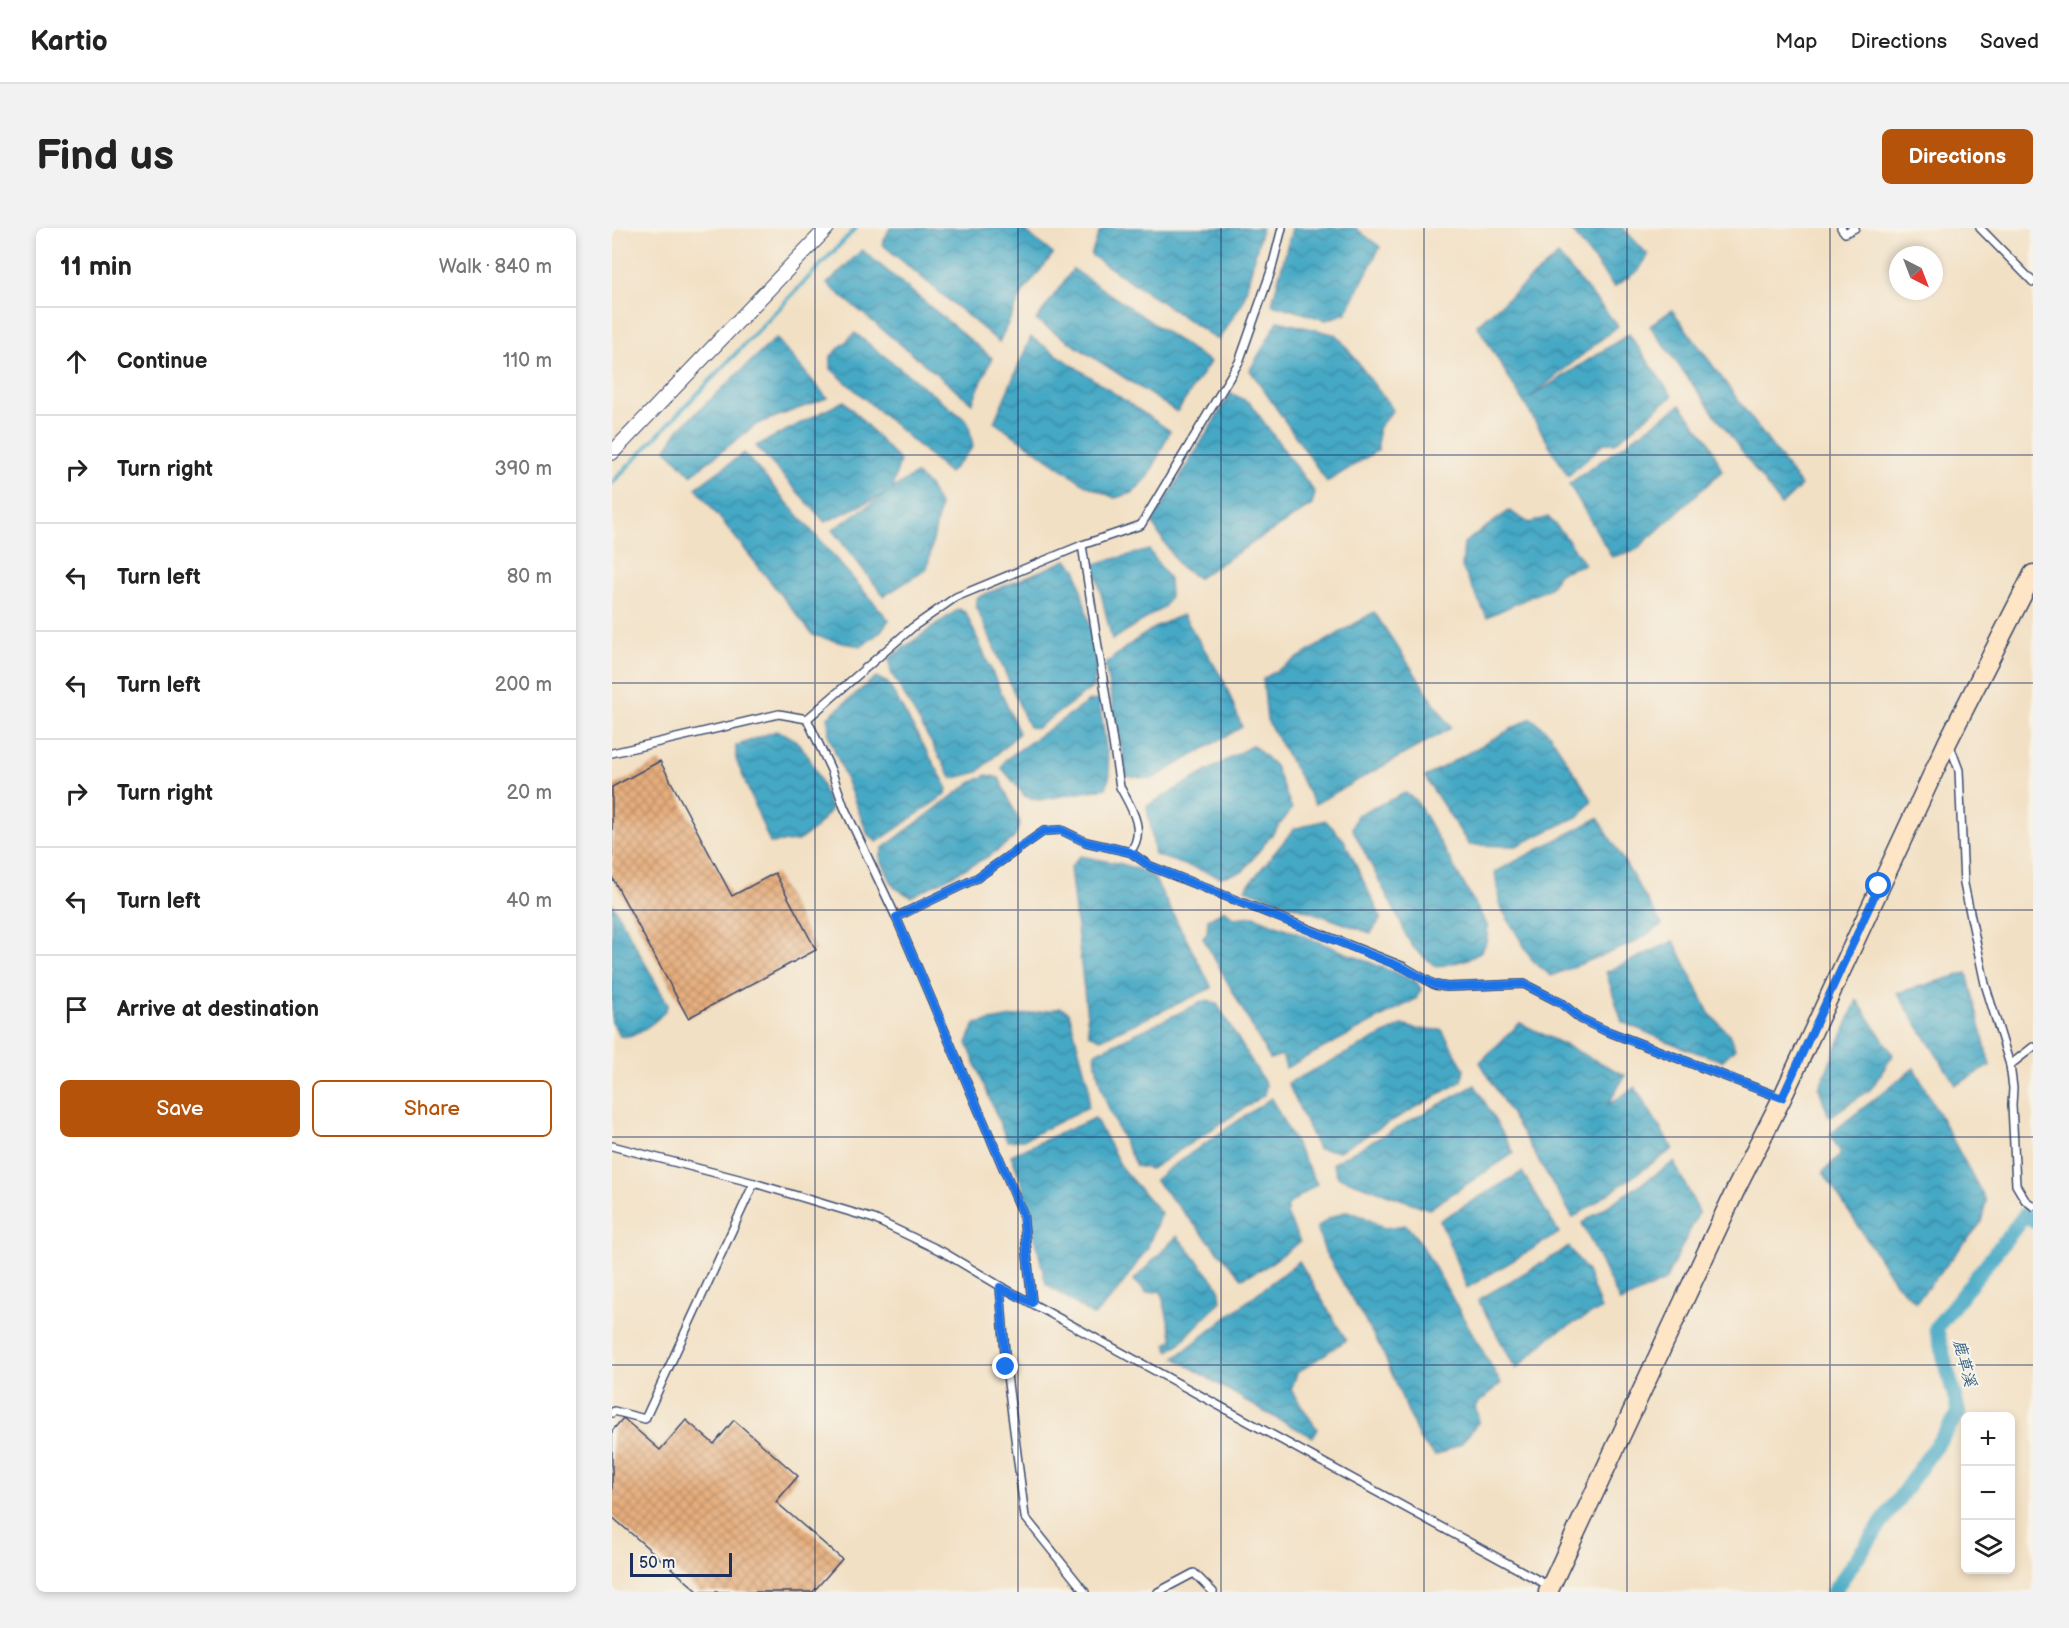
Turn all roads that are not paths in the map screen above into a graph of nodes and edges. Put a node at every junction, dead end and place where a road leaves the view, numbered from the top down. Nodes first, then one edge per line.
1 (827, 228) edge
2 (1282, 228) edge
3 (1841, 228) edge
4 (1855, 228) edge
5 (1980, 228) edge
6 (2033, 282) edge
7 (612, 453) edge
8 (1082, 545) junction
9 (2033, 574) edge
10 (807, 719) junction
11 (1948, 741) junction
12 (612, 753) edge
13 (1130, 852) junction
14 (896, 917) junction
15 (2033, 1047) edge
16 (2010, 1065) junction
17 (1782, 1098) junction
18 (612, 1146) edge
19 (754, 1183) junction
20 (2033, 1206) edge
21 (1000, 1287) junction
22 (1032, 1303) junction
23 (612, 1413) edge
24 (1550, 1589) edge
25 (1085, 1592) edge
26 (1158, 1592) edge
27 (1213, 1592) edge

1 - 7 street
2 - 8 lane
3 - 4 lane
5 - 6 lane
8 - 10 lane
8 - 13 lane
9 - 11 street
10 - 12 lane
10 - 14 lane
11 - 16 lane
11 - 17 street
13 - 14 lane
13 - 17 lane
14 - 22 lane
15 - 16 lane
16 - 20 lane
17 - 24 street
18 - 19 lane
19 - 21 lane
19 - 23 lane
21 - 22 lane
21 - 25 lane
22 - 24 lane
26 - 27 lane

